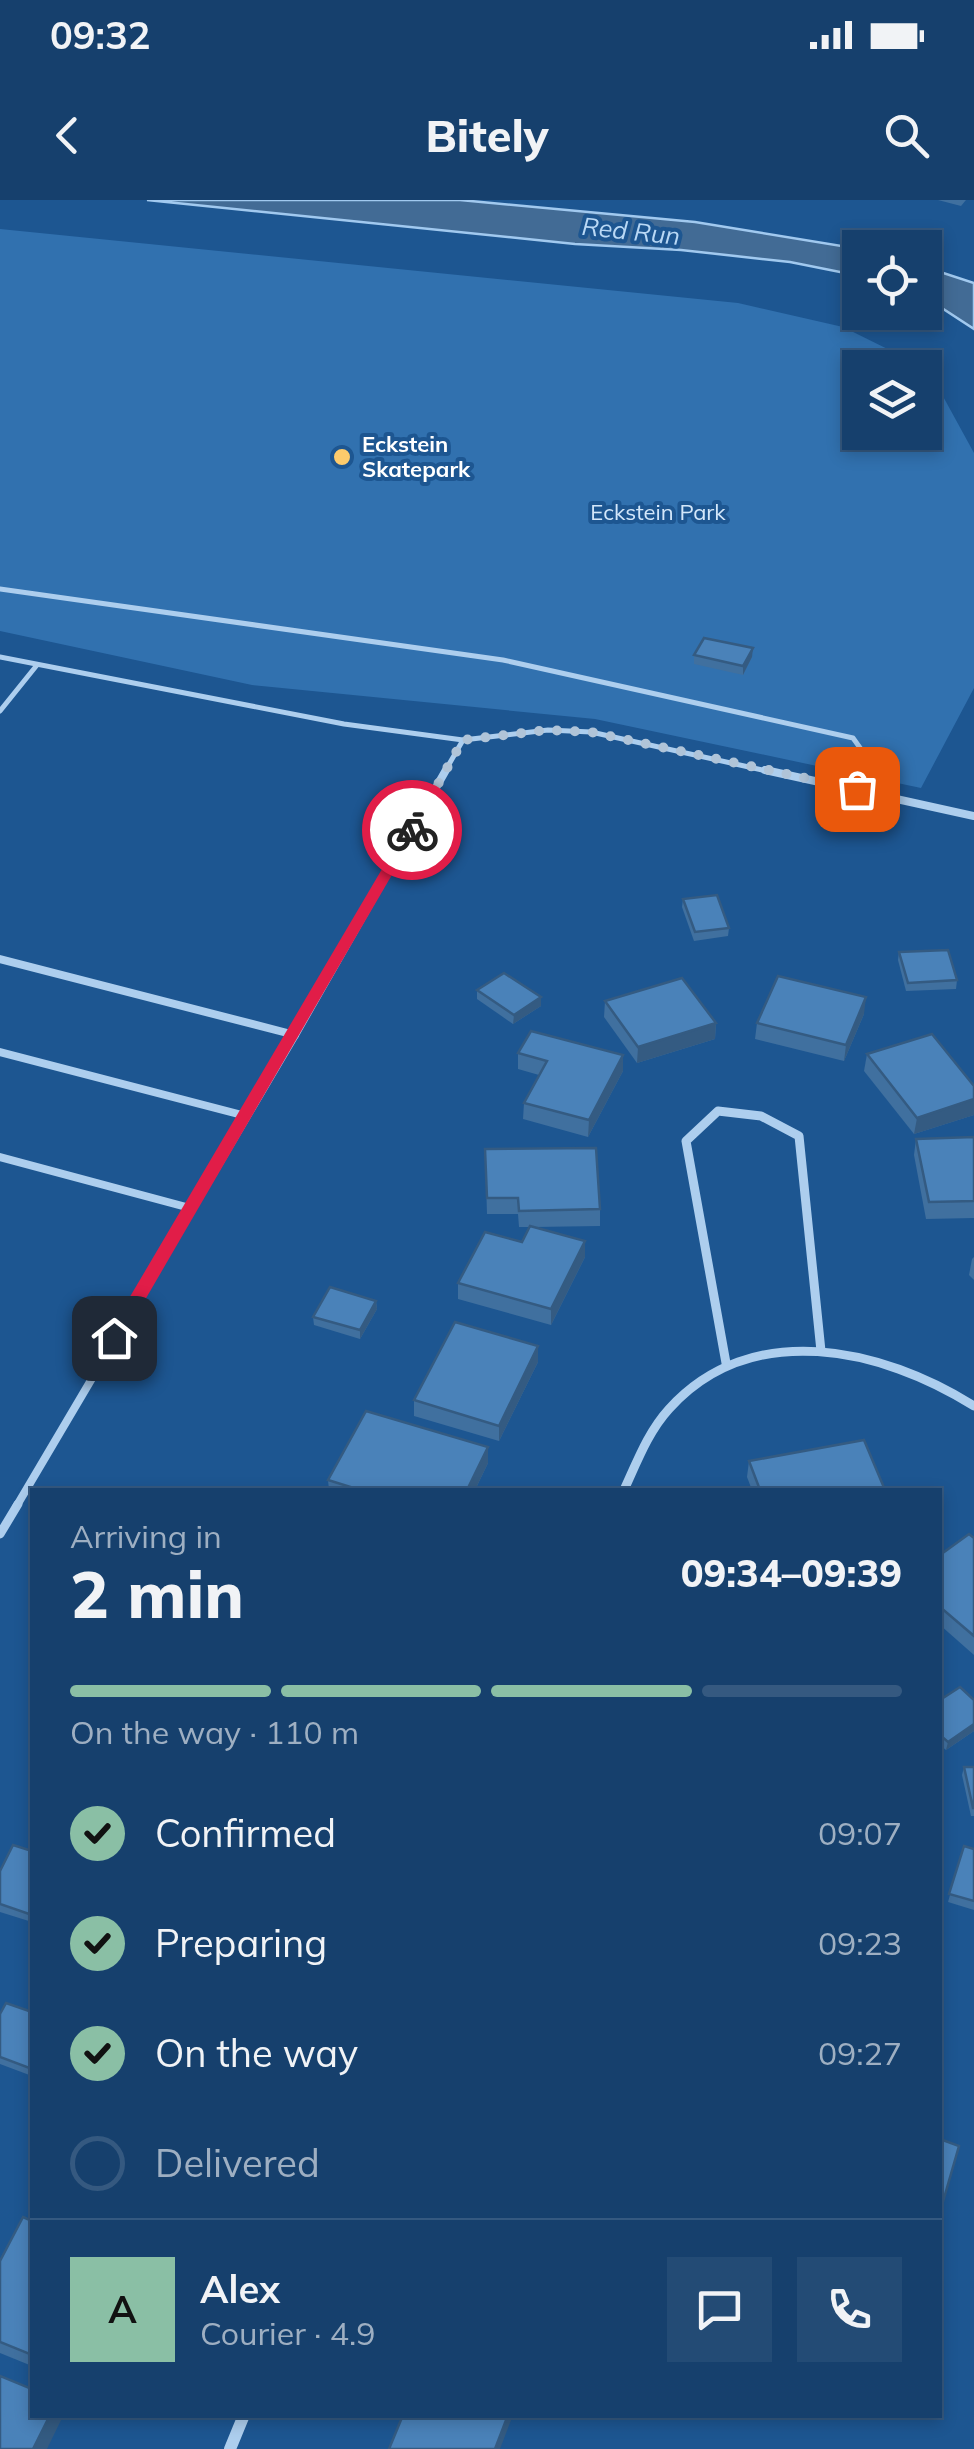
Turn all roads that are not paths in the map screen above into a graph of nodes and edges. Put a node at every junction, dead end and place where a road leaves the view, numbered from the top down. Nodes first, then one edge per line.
1 (0, 589) edge
2 (0, 657) edge
3 (36, 665) junction
4 (0, 712) edge
5 (463, 740) junction
6 (895, 797) junction
7 (974, 816) edge
8 (0, 959) edge
9 (295, 1036) junction
10 (0, 1052) edge
11 (246, 1116) junction
12 (0, 1157) edge
13 (190, 1208) junction
14 (821, 1350) junction
15 (726, 1363) junction
16 (974, 1406) edge
17 (625, 1488) edge
18 (0, 1534) edge
19 (243, 2418) edge
20 (230, 2449) edge

1 - 6 lane
2 - 3 lane
3 - 4 lane
3 - 5 lane
5 - 6 lane
5 - 9 lane
6 - 7 lane
8 - 9 lane
9 - 11 lane
10 - 11 lane
11 - 13 lane
12 - 13 lane
13 - 18 lane
14 - 15 street
14 - 15 street
14 - 16 street
15 - 17 street
19 - 20 street

